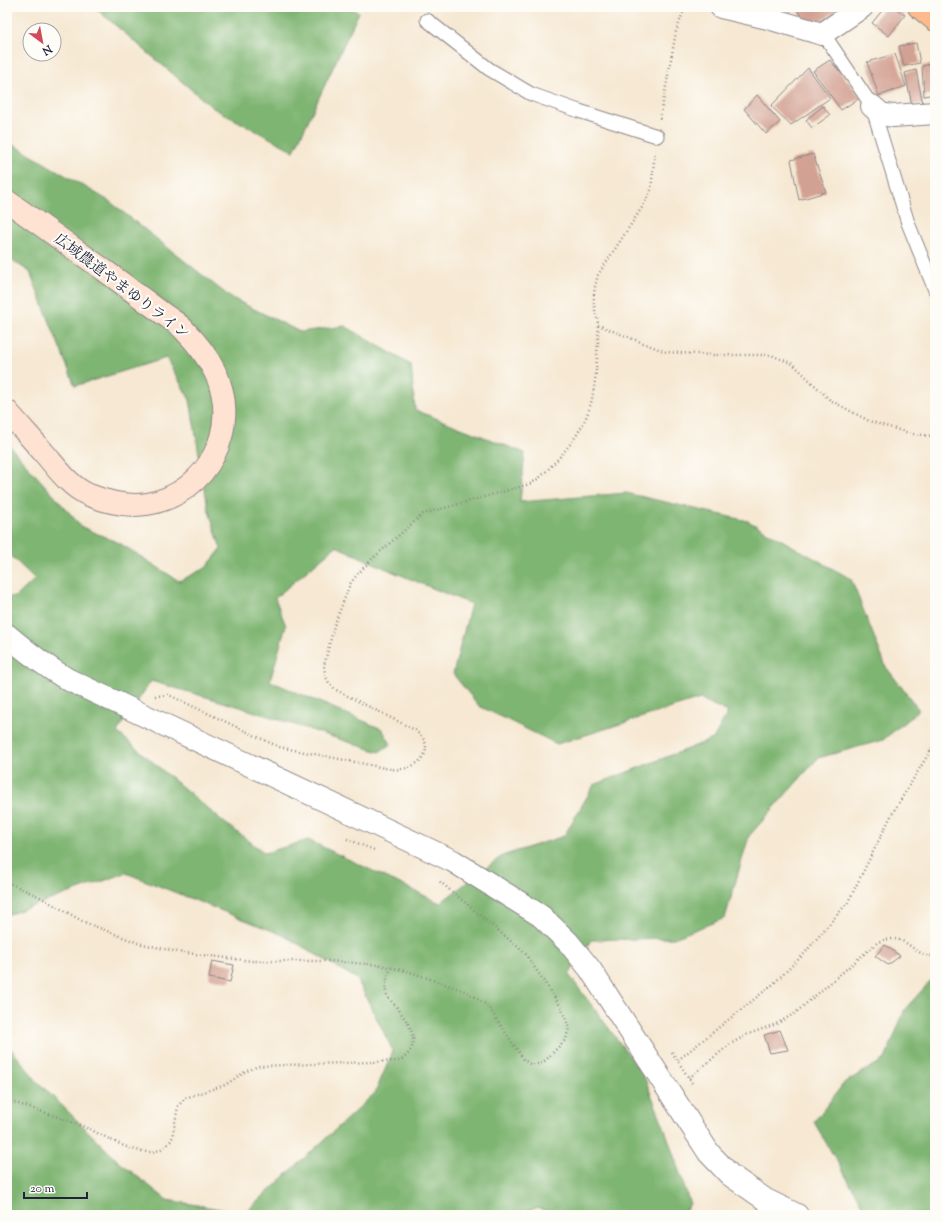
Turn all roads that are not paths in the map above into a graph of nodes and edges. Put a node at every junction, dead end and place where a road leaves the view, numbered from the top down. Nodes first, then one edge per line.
1 (721, 7) edge
2 (862, 7) edge
3 (919, 7) edge
4 (426, 20) dead end
5 (935, 20) edge
6 (822, 34) junction
7 (872, 106) junction
8 (935, 113) edge
9 (657, 136) road end
10 (7, 201) edge
11 (935, 290) edge
12 (7, 411) edge
13 (7, 635) edge
14 (797, 1215) edge

1 - 6 street
2 - 6 street
3 - 5 main road
4 - 9 lane
6 - 7 lane
7 - 8 street
7 - 11 lane
10 - 12 street, 広域農道やまゆりライン
13 - 14 street

